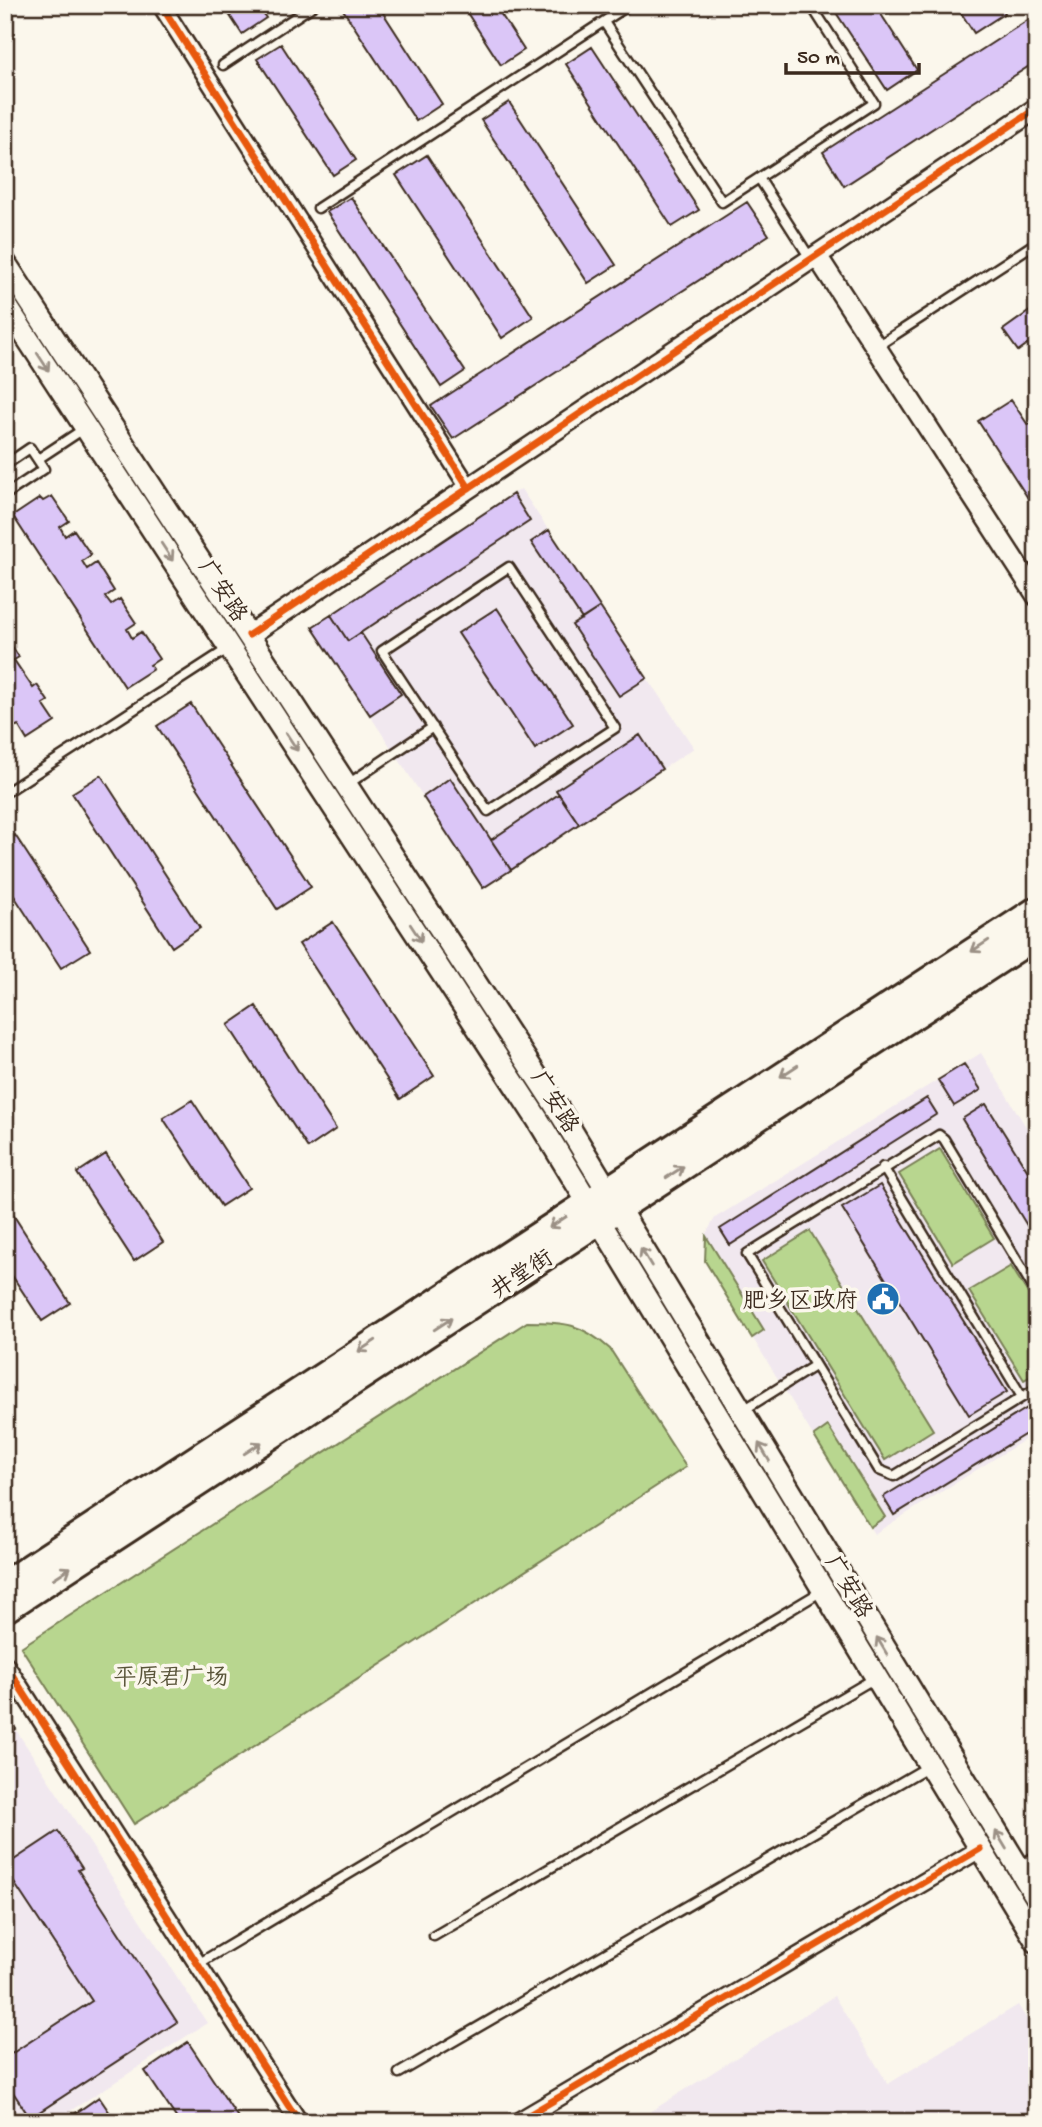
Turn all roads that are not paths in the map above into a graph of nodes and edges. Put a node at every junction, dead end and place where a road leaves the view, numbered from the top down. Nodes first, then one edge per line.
1 (161, 5) edge
2 (314, 5) edge
3 (629, 5) edge
4 (811, 5) edge
5 (604, 22) junction
6 (223, 65) dead end
7 (1037, 108) edge
8 (759, 178) junction
9 (318, 208) dead end
10 (1037, 242) edge
11 (814, 257) junction
12 (5, 263) edge
13 (5, 304) edge
14 (876, 347) junction
15 (86, 428) junction
16 (38, 459) junction
17 (5, 465) edge
18 (470, 488) junction
19 (5, 495) edge
20 (1034, 587) edge
21 (249, 635) junction
22 (230, 648) junction
23 (433, 727) junction
24 (347, 784) junction
25 (5, 793) edge
26 (1037, 909) edge
27 (1037, 936) edge
28 (883, 1167) junction
29 (603, 1206) junction
30 (1037, 1294) edge
31 (814, 1366) junction
32 (1037, 1388) edge
33 (1022, 1397) junction
34 (739, 1413) junction
35 (5, 1583) edge
36 (822, 1591) junction
37 (5, 1610) edge
38 (5, 1664) edge
39 (875, 1678) junction
40 (929, 1766) junction
41 (980, 1849) junction
42 (1037, 1855) edge
43 (1018, 1867) junction
44 (1037, 1898) edge
45 (434, 1936) dead end
46 (1037, 1942) edge
47 (198, 1964) junction
48 (399, 2073) dead end
49 (299, 2122) edge
50 (517, 2122) edge

1 - 18 street
2 - 6 lane
3 - 5 lane
4 - 8 lane
5 - 8 lane
5 - 9 lane
7 - 11 street
8 - 11 lane
10 - 14 lane
11 - 14 street
11 - 18 street
12 - 21 main road, 广安路
13 -> 15 main road, 广安路
14 - 20 street
15 - 16 lane
15 -> 22 main road, 广安路
16 - 17 lane
16 - 19 lane
18 - 21 street
21 - 24 main road, 广安路
22 - 25 lane
22 -> 29 main road, 广安路
23 - 23 lane
23 - 24 lane
24 - 29 main road, 广安路
26 -> 29 main road, 井堂街
29 -> 27 main road, 井堂街
28 - 30 lane
28 - 31 lane
28 - 33 lane
34 -> 29 main road, 广安路
29 -> 35 main road, 井堂街
29 - 36 main road, 广安路
37 -> 29 main road, 井堂街
31 - 33 lane
31 - 34 lane
32 - 33 lane
43 -> 34 main road, 广安路
36 - 39 main road, 广安路
36 - 47 lane
38 - 47 street
39 - 40 main road, 广安路
39 - 45 lane
40 - 41 main road, 广安路
40 - 48 lane
41 - 46 main road, 广安路
41 - 50 street
42 - 43 lane
43 - 44 main road, 广安路
47 - 49 street

